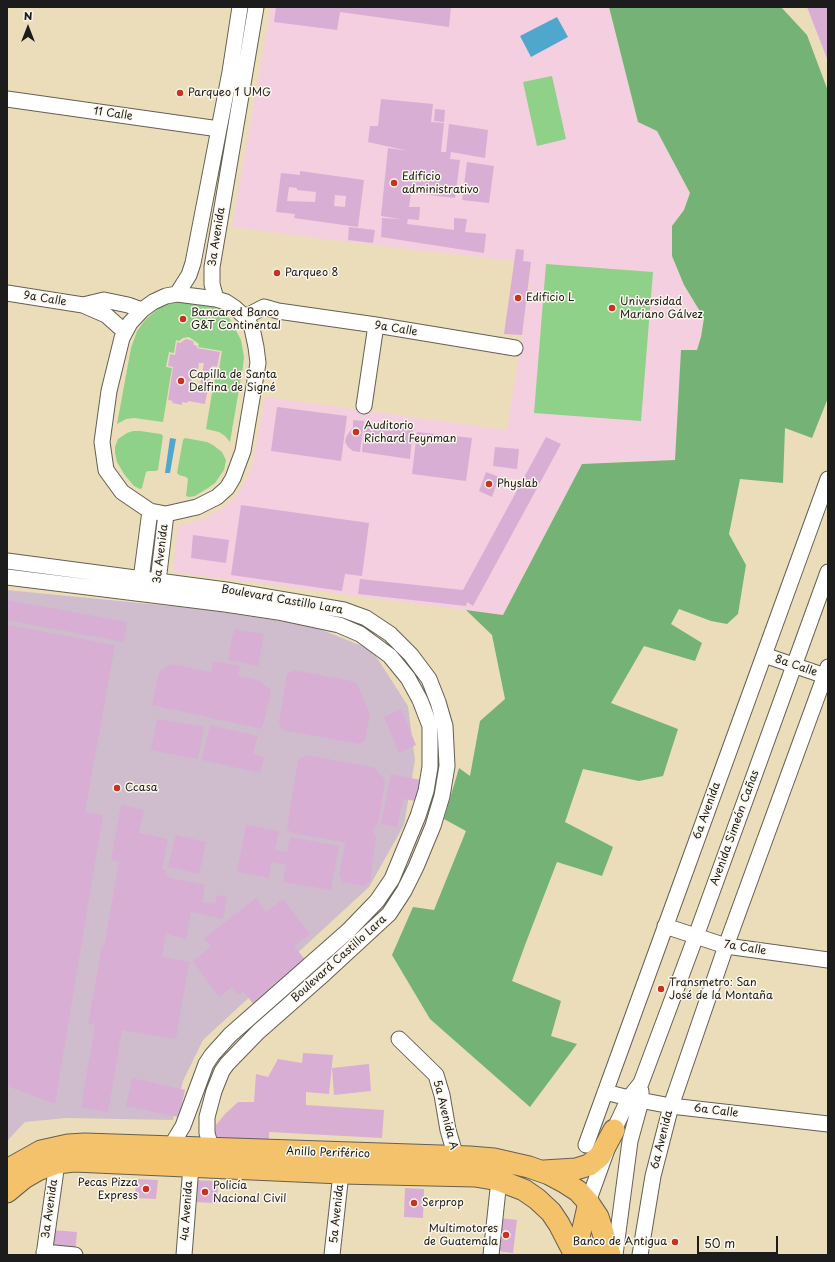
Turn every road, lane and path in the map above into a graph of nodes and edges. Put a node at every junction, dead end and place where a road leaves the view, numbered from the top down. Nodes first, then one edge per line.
1 (236, 7) edge
2 (256, 7) edge
3 (7, 99) edge
4 (219, 129) junction
5 (7, 293) edge
6 (177, 294) junction
7 (216, 299) junction
8 (83, 304) junction
9 (142, 310) junction
10 (247, 320) junction
11 (376, 325) junction
12 (125, 332) junction
13 (515, 348) dead end
14 (364, 406) dead end
15 (828, 478) edge
16 (150, 511) junction
17 (166, 514) junction
18 (7, 561) edge
19 (55, 567) junction
20 (828, 572) edge
21 (7, 577) edge
22 (53, 582) junction
23 (140, 586) junction
24 (157, 588) junction
25 (279, 605) junction
26 (344, 610) junction
27 (339, 625) junction
28 (764, 655) junction
29 (794, 665) junction
30 (827, 674) edge
31 (431, 744) junction
32 (447, 744) junction
33 (377, 901) junction
34 (389, 914) junction
35 (665, 926) junction
36 (696, 936) junction
37 (726, 946) junction
38 (828, 960) edge
39 (399, 1039) dead end
40 (604, 1092) junction
41 (635, 1100) junction
42 (671, 1106) junction
43 (828, 1124) edge
44 (598, 1140) junction
45 (171, 1146) junction
46 (211, 1147) junction
47 (456, 1157) junction
48 (57, 1162) junction
49 (191, 1166) junction
50 (7, 1170) edge
51 (541, 1172) junction
52 (341, 1173) junction
53 (499, 1180) junction
54 (7, 1192) edge
55 (588, 1202) junction
56 (44, 1253) edge
57 (611, 1254) edge
58 (75, 1255) edge
59 (184, 1255) edge
60 (332, 1255) edge
61 (491, 1255) edge
62 (576, 1255) edge
63 (640, 1255) edge

1 - 4 street, 3a Avenida
2 - 7 street, 3a Avenida
3 - 4 street, 11 Calle
4 - 6 street, 3a Avenida
5 - 8 street, 9a Calle
6 - 7 street
6 - 9 street, 3a Avenida
7 - 10 street
8 - 9 street, 9a Calle
8 - 12 street, 9a Calle
9 - 12 street, 3a Avenida
10 - 11 street, 9a Calle
10 - 17 street, 3a Avenida
11 - 13 street, 9a Calle
11 - 14 street
12 - 16 street, 3a Avenida
15 - 28 street, 6a Avenida
16 - 17 street
16 - 23 street, 3a Avenida
17 - 24 street, 3a Avenida
18 - 19 street, Boulevard Castillo Lara
19 - 22 street
19 - 23 street, Boulevard Castillo Lara
20 - 29 street, Avenida Simeón Cañas
21 - 22 street, Boulevard Castillo Lara
22 - 23 street, Boulevard Castillo Lara
23 - 24 street, Boulevard Castillo Lara
24 - 25 street, Boulevard Castillo Lara
25 - 26 street, Boulevard Castillo Lara
25 - 27 street, Boulevard Castillo Lara
26 - 27 street
26 - 32 street, Boulevard Castillo Lara
27 - 31 street, Boulevard Castillo Lara
28 - 29 street, 8a Calle
28 - 35 street, 6a Avenida
29 - 30 street, 8a Calle
29 - 36 street, Avenida Simeón Cañas
30 - 37 street, 6a Avenida
31 - 32 street
31 - 33 street, Boulevard Castillo Lara
32 - 34 street, Boulevard Castillo Lara
33 - 34 street
33 - 45 street, Boulevard Castillo Lara
34 - 46 street, Boulevard Castillo Lara
35 - 36 street, 7a Calle
35 - 40 street, 6a Avenida
36 - 37 street, 7a Calle
36 - 41 street, Avenida Simeón Cañas
37 - 38 street, 7a Calle
37 - 42 street, 6a Avenida
39 - 47 street, 5a Avenida A
40 - 41 street, 6a Calle
40 - 44 street, 6a Avenida
41 - 42 street, 6a Calle
41 - 44 street, Avenida Simeón Cañas
41 - 57 street, Avenida Simeón Cañas
42 - 43 street, 6a Calle
42 - 63 street, 6a Avenida
44 - 51 highway
44 - 55 street, Avenida Simeón Cañas
45 - 46 highway, Anillo Periférico
45 - 50 highway, Anillo Periférico
46 - 47 highway, Anillo Periférico
47 - 51 highway, Anillo Periférico
48 - 49 highway, Anillo Periférico
48 - 54 highway, Anillo Periférico
48 - 56 street, 3a Avenida
49 - 52 highway, Anillo Periférico
49 - 59 street, 4a Avenida
51 - 55 highway, Anillo Periférico
52 - 53 highway, Anillo Periférico
52 - 60 street, 5a Avenida
53 - 61 street
53 - 62 highway, Anillo Periférico
55 - 57 highway, Anillo Periférico
55 - 62 main road
56 - 58 street
57 - 62 main road

